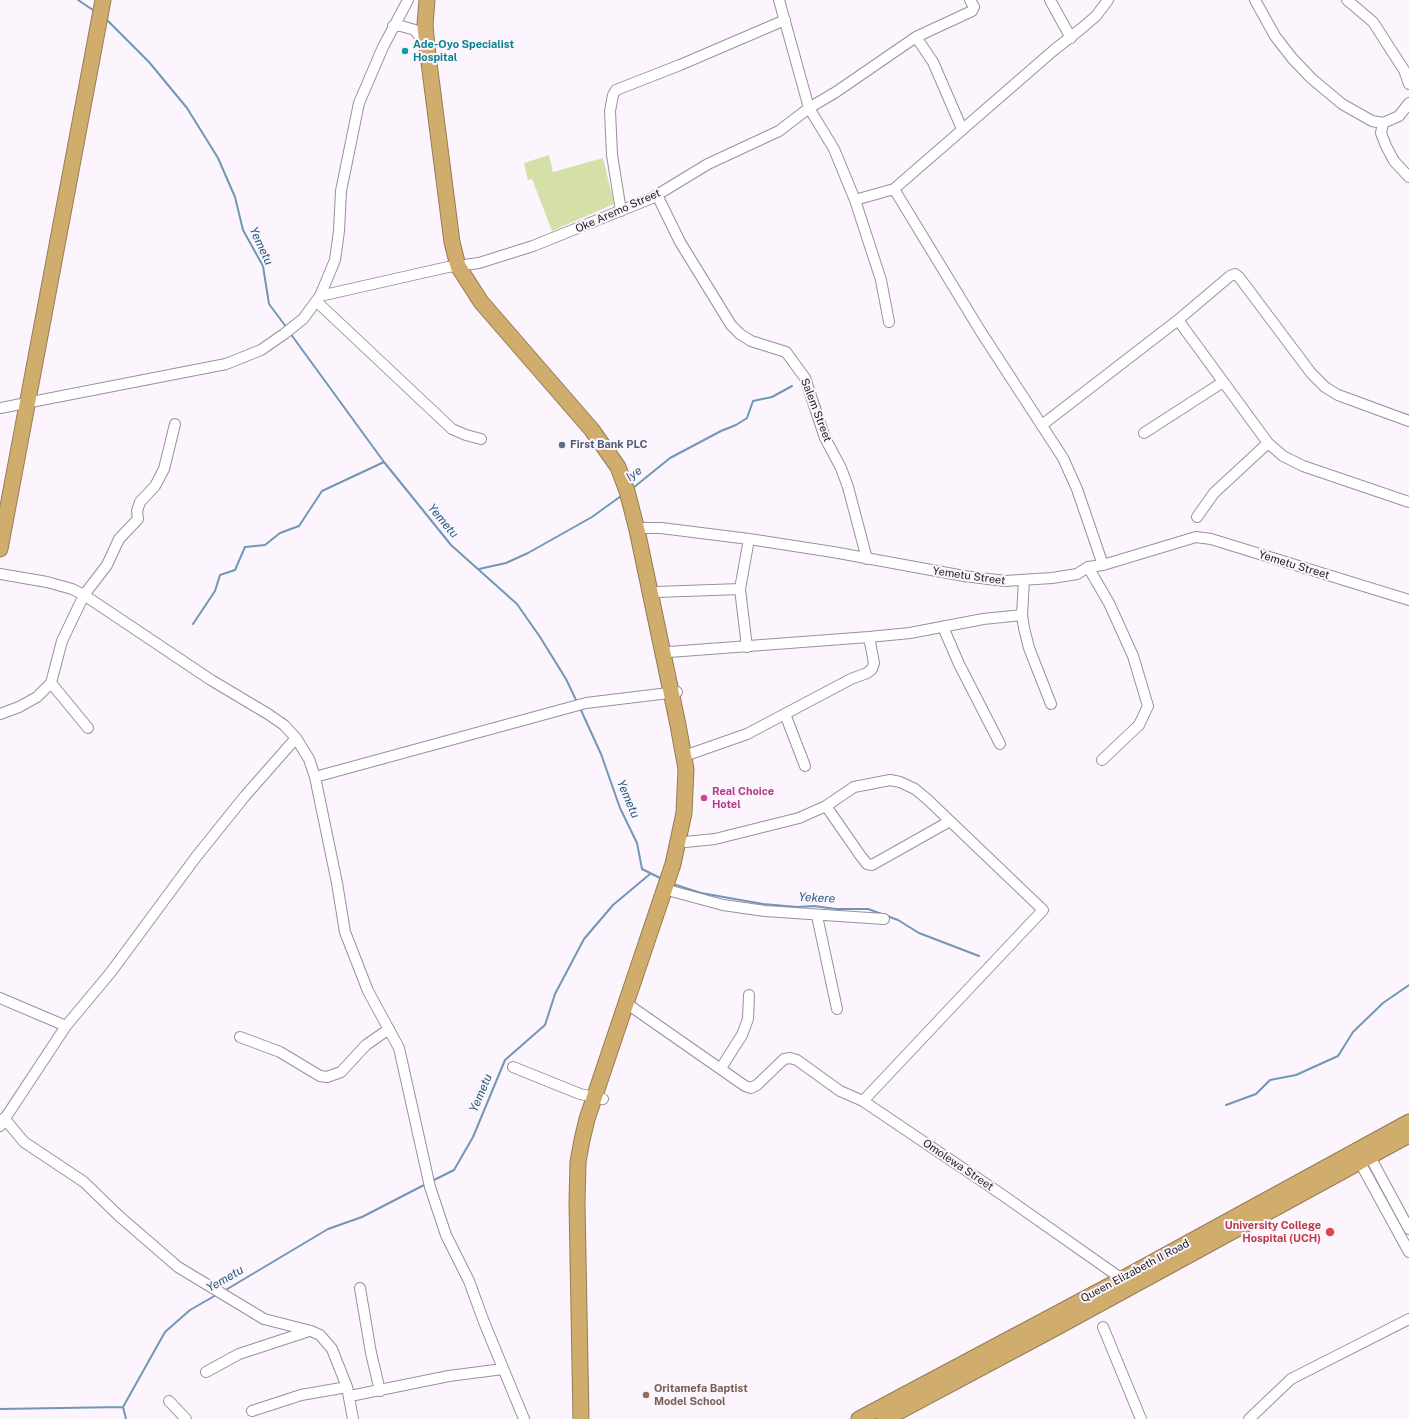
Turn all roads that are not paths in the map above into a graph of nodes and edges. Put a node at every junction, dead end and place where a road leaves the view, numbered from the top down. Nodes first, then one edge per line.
1 (98, 0) edge
2 (103, 0) edge
3 (408, 0) edge
4 (427, 0) edge
5 (436, 0) edge
6 (779, 0) edge
7 (970, 0) edge
8 (1050, 0) edge
9 (1108, 0) edge
10 (1254, 0) edge
11 (1347, 0) edge
12 (785, 20) junction
13 (393, 26) junction
14 (96, 28) junction
15 (916, 37) junction
16 (1071, 38) junction
17 (427, 47) junction
18 (1409, 84) edge
19 (1409, 103) edge
20 (809, 108) junction
21 (1383, 123) junction
22 (962, 129) junction
23 (1409, 177) edge
24 (894, 189) junction
25 (657, 195) junction
26 (855, 200) junction
27 (621, 211) junction
28 (462, 265) junction
29 (318, 299) junction
30 (1178, 320) junction
31 (889, 322) dead end
32 (1223, 382) junction
33 (25, 404) junction
34 (0, 408) edge
35 (1409, 421) edge
36 (175, 424) dead end
37 (1042, 425) junction
38 (1144, 433) dead end
39 (481, 439) dead end
40 (1268, 443) junction
41 (1409, 502) edge
42 (0, 517) edge
43 (1197, 517) dead end
44 (640, 529) junction
45 (749, 539) junction
46 (0, 549) edge
47 (867, 559) junction
48 (1103, 565) junction
49 (1088, 567) junction
50 (0, 574) edge
51 (1024, 580) junction
52 (740, 589) junction
53 (656, 592) junction
54 (84, 595) junction
55 (1408, 598) edge
56 (1022, 615) junction
57 (943, 627) junction
58 (869, 637) junction
59 (747, 647) junction
60 (669, 652) junction
61 (51, 684) junction
62 (674, 692) junction
63 (1051, 704) dead end
64 (0, 714) edge
65 (786, 714) junction
66 (88, 728) dead end
67 (296, 738) junction
68 (1000, 744) dead end
69 (690, 754) junction
70 (1102, 760) dead end
71 (805, 766) dead end
72 (315, 777) junction
73 (826, 806) junction
74 (950, 821) junction
75 (685, 842) junction
76 (670, 884) junction
77 (817, 916) junction
78 (884, 919) dead end
79 (749, 995) dead end
80 (0, 998) edge
81 (629, 1005) junction
82 (837, 1009) dead end
83 (66, 1026) junction
84 (388, 1028) junction
85 (240, 1037) dead end
86 (513, 1067) dead end
87 (721, 1068) junction
88 (598, 1098) junction
89 (863, 1101) junction
90 (2, 1122) edge
91 (1409, 1122) edge
92 (1409, 1135) edge
93 (1362, 1154) junction
94 (1407, 1224) edge
95 (1394, 1226) junction
96 (1409, 1252) edge
97 (1122, 1279) junction
98 (360, 1288) dead end
99 (1409, 1319) edge
100 (1047, 1326) junction
101 (1103, 1327) dead end
102 (311, 1331) junction
103 (503, 1369) junction
104 (206, 1372) dead end
105 (349, 1391) junction
106 (380, 1391) junction
107 (169, 1401) dead end
108 (252, 1411) dead end
109 (186, 1419) edge
110 (353, 1419) edge
111 (524, 1419) edge
112 (581, 1419) edge
113 (590, 1419) edge
114 (860, 1419) edge
115 (885, 1419) edge
116 (1141, 1419) edge
117 (1249, 1419) edge

1 - 14 highway
2 - 14 highway
3 - 13 street
4 - 17 highway
5 - 28 highway
6 - 12 street
7 - 15 street, Oke Aremo Street
8 - 16 street
9 - 16 street
10 - 21 street
11 - 18 street
12 - 20 street
12 - 27 street
13 - 17 street
13 - 29 street
14 - 33 highway
15 - 20 street, Oke Aremo Street
15 - 22 street
16 - 22 street
17 - 28 highway
19 - 21 street
20 - 25 street, Oke Aremo Street
20 - 26 street
21 - 23 street
22 - 24 street
24 - 26 street
24 - 37 street
25 - 27 street, Oke Aremo Street
25 - 47 street, Salem Street
26 - 31 street
27 - 28 street, Oke Aremo Street
28 - 29 street, Oke Aremo Street
28 - 44 highway
29 - 33 street
29 - 39 street
30 - 32 street
30 - 35 street
30 - 37 street
32 - 38 street
32 - 40 street
33 - 34 street
33 - 42 highway
33 - 46 highway
36 - 54 street
37 - 48 street
40 - 41 street
40 - 43 street
44 - 45 street, Yemetu Street
44 - 53 highway
44 - 62 highway
45 - 47 street, Yemetu Street
45 - 52 street
47 - 51 street, Yemetu Street
48 - 49 street, Yemetu Street
48 - 55 street, Yemetu Street
49 - 51 street, Yemetu Street
49 - 70 street
50 - 54 street
51 - 56 street
52 - 53 street
52 - 59 street
53 - 60 highway
54 - 61 street
54 - 67 street
56 - 57 street
56 - 63 street
57 - 58 street
57 - 68 street
58 - 59 street
58 - 65 street
59 - 60 street
60 - 62 highway
61 - 64 street
61 - 66 street
62 - 69 highway
62 - 72 street
62 - 76 highway
65 - 69 street
65 - 71 street
67 - 72 street
67 - 83 street
69 - 75 highway
72 - 84 street
73 - 74 street
73 - 74 street
73 - 75 street
74 - 89 street
75 - 76 highway
76 - 77 street
76 - 81 highway
77 - 78 street
77 - 82 street
79 - 87 street
80 - 83 street
81 - 87 street
81 - 88 highway
83 - 90 street
84 - 85 street
84 - 103 street
86 - 88 street
87 - 89 street, Omolewa Street
88 - 112 highway
88 - 113 highway
89 - 97 street, Omolewa Street
90 - 102 street
91 - 93 highway, Queen Elizabeth II Road
92 - 93 highway, Queen Elizabeth II Road
93 - 94 street
93 - 95 street
93 - 97 highway, Queen Elizabeth II Road
93 - 100 highway, Queen Elizabeth II Road
94 - 95 street
95 - 96 street
97 - 100 highway, Queen Elizabeth II Road
98 - 106 street
99 - 117 street
100 - 114 highway, Queen Elizabeth II Road
100 - 115 highway, Queen Elizabeth II Road
101 - 116 street
102 - 104 street
102 - 105 street
103 - 106 street
103 - 111 street
105 - 106 street
105 - 108 street
105 - 110 street
107 - 109 street

